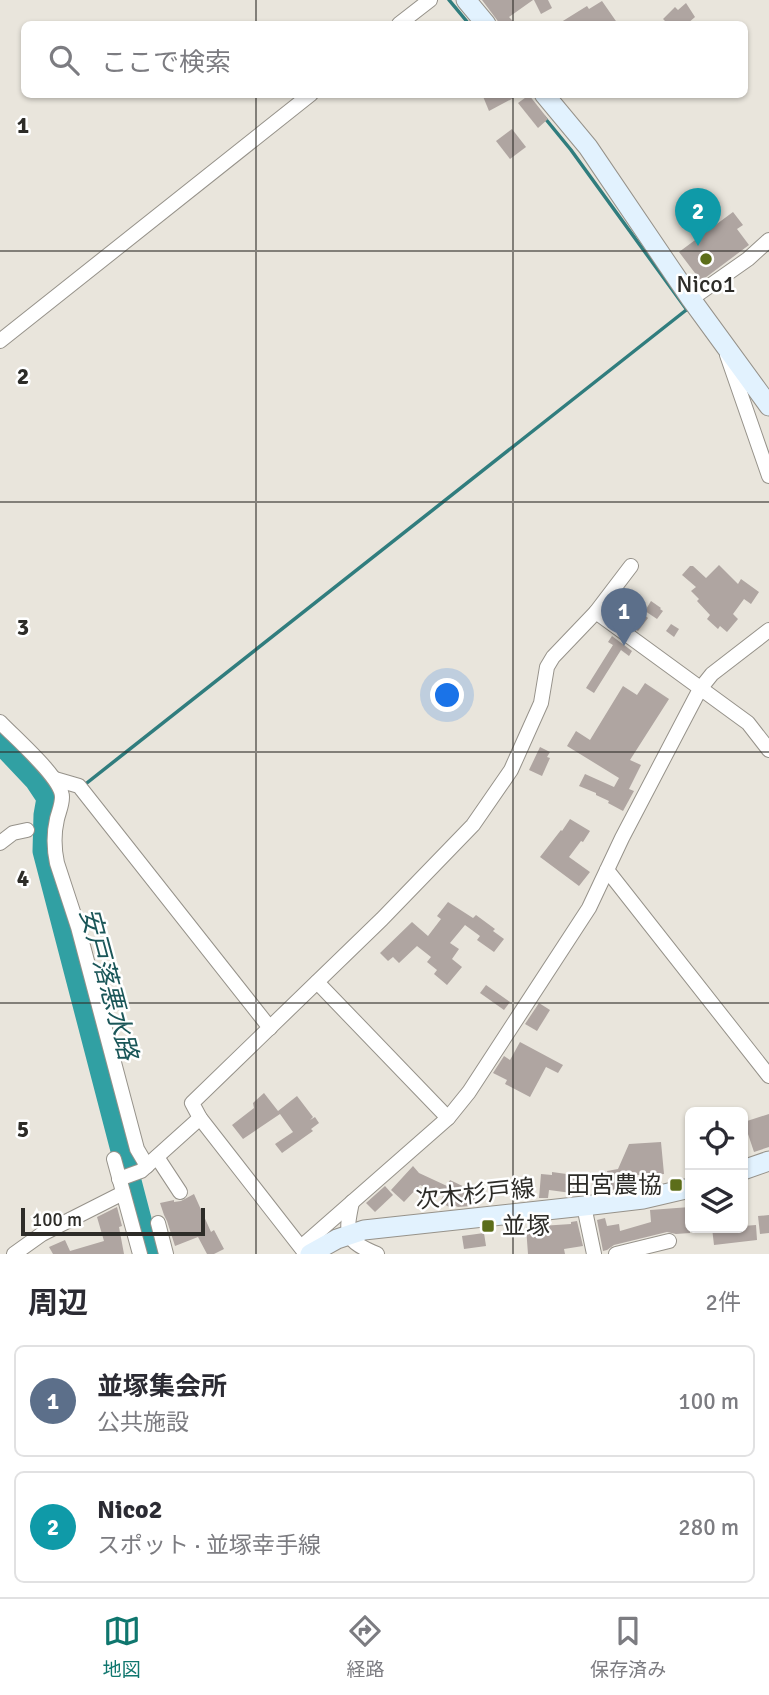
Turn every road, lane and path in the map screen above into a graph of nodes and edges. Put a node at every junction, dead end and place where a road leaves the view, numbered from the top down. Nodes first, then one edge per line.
1 (430, 0) edge
2 (466, 0) edge
3 (403, 21) edge
4 (484, 21) edge
5 (306, 98) edge
6 (547, 98) edge
7 (769, 240) edge
8 (691, 299) junction
9 (0, 341) edge
10 (723, 342) junction
11 (769, 406) edge
12 (769, 476) edge
13 (631, 566) dead end
14 (596, 612) junction
15 (769, 630) edge
16 (701, 689) junction
17 (0, 722) edge
18 (769, 750) edge
19 (55, 779) junction
20 (27, 830) dead end
21 (0, 843) edge
22 (607, 870) junction
23 (317, 982) junction
24 (270, 1028) junction
25 (769, 1076) edge
26 (200, 1118) junction
27 (448, 1118) junction
28 (114, 1158) dead end
29 (769, 1161) edge
30 (148, 1164) junction
31 (748, 1168) edge
32 (121, 1186) junction
33 (685, 1189) edge
34 (180, 1192) dead end
35 (352, 1202) junction
36 (584, 1206) junction
37 (158, 1223) dead end
38 (350, 1234) junction
39 (670, 1241) dead end
40 (306, 1252) edge
41 (14, 1254) edge
42 (140, 1254) edge
43 (166, 1254) edge
44 (377, 1254) edge
45 (594, 1254) edge
46 (616, 1254) edge

1 - 3 street
2 - 4 main road
5 - 9 street
6 - 8 main road
7 - 8 street
8 - 10 main road
10 - 11 main road
10 - 12 street
13 - 14 street
14 - 16 street
14 - 23 street
15 - 16 street
16 - 18 street
16 - 22 street
17 - 19 street
19 - 24 street
19 - 30 street
20 - 21 street
22 - 25 street
22 - 27 street
23 - 24 street
23 - 27 street
24 - 26 street
26 - 30 street
26 - 40 street
27 - 35 street
28 - 32 street
29 - 31 main road
30 - 32 street
30 - 34 street
32 - 41 street
32 - 42 street
33 - 36 main road, 次木杉戸線
35 - 38 street
35 - 40 street
36 - 38 main road, 次木杉戸線
36 - 45 street
37 - 43 street
38 - 40 main road, 次木杉戸線
38 - 44 street
39 - 46 street

